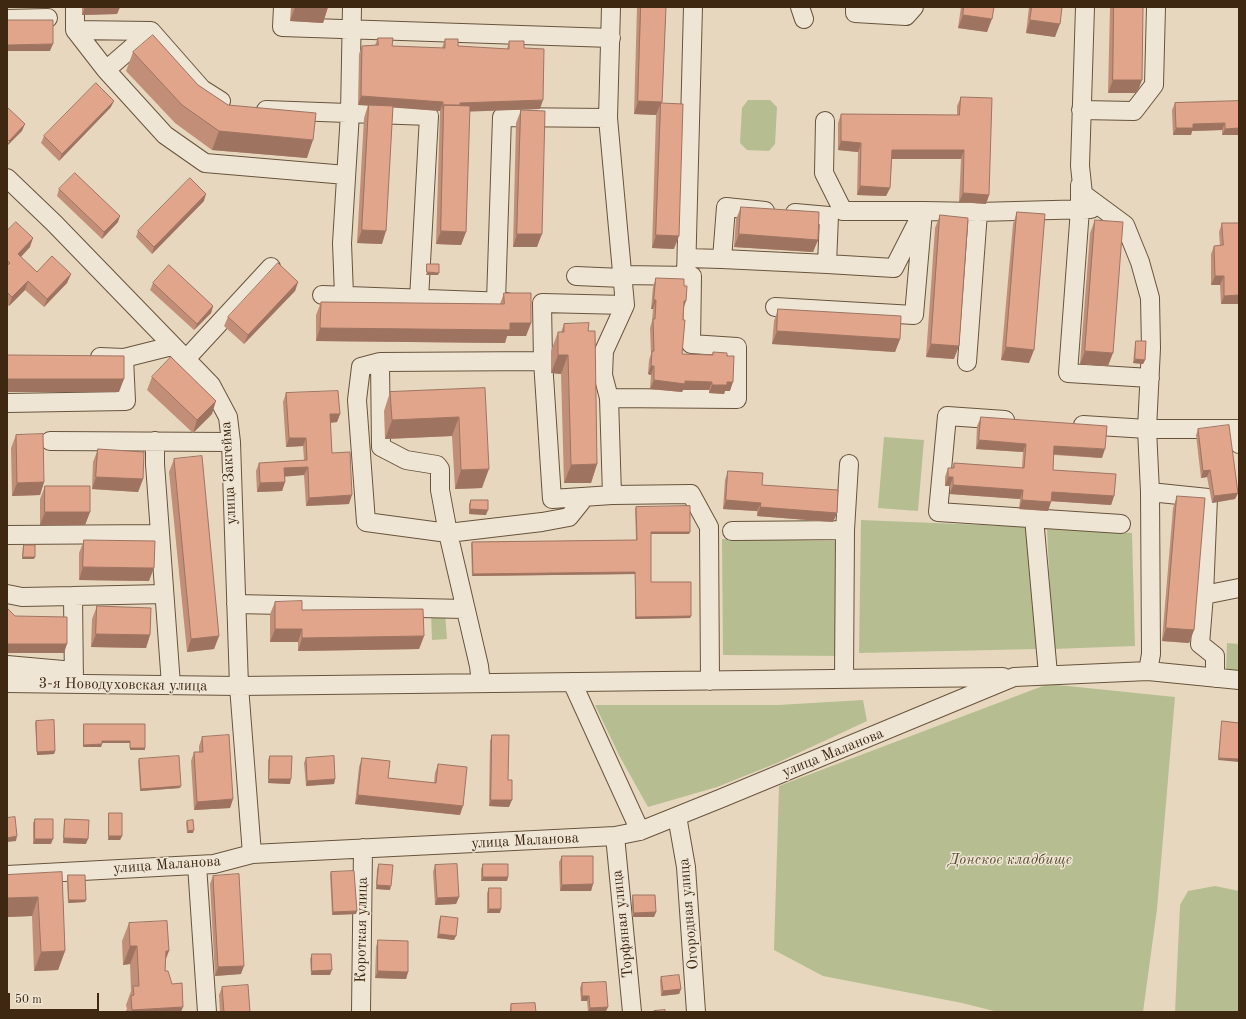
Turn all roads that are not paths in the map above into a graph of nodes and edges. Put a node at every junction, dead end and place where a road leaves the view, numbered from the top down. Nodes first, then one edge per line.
1 (75, 7) edge
2 (283, 7) edge
3 (352, 7) edge
4 (612, 7) edge
5 (693, 7) edge
6 (855, 7) edge
7 (914, 7) edge
8 (1085, 7) edge
9 (1156, 7) edge
10 (48, 18) edge
11 (7, 19) edge
12 (352, 29) junction
13 (76, 30) junction
14 (151, 31) junction
15 (611, 38) junction
16 (106, 70) junction
17 (1081, 110) junction
18 (350, 113) junction
19 (608, 118) junction
20 (825, 121) dead end
21 (1080, 166) junction
22 (346, 175) junction
23 (7, 178) edge
24 (1080, 209) junction
25 (1101, 209) junction
26 (923, 211) junction
27 (978, 212) junction
28 (686, 258) junction
29 (722, 259) junction
30 (826, 264) junction
31 (271, 267) dead end
32 (576, 276) dead end
33 (686, 276) junction
34 (622, 277) junction
35 (322, 295) dead end
36 (344, 295) junction
37 (419, 299) junction
38 (496, 301) junction
39 (542, 303) junction
40 (624, 305) junction
41 (775, 307) dead end
42 (172, 346) junction
43 (85, 357) edge
44 (124, 358) junction
45 (186, 359) junction
46 (543, 361) junction
47 (380, 362) junction
48 (967, 362) dead end
49 (1150, 378) junction
50 (609, 398) junction
51 (7, 403) edge
52 (1024, 421) edge
53 (1070, 424) edge
54 (1147, 429) junction
55 (1238, 434) edge
56 (50, 441) dead end
57 (155, 442) junction
58 (231, 442) junction
59 (849, 464) dead end
60 (1150, 492) junction
61 (612, 495) junction
62 (585, 497) junction
63 (1034, 518) junction
64 (1121, 524) dead end
65 (845, 530) junction
66 (732, 531) dead end
67 (448, 533) junction
68 (160, 534) junction
69 (7, 535) edge
70 (1239, 588) edge
71 (7, 594) edge
72 (164, 594) junction
73 (1204, 595) junction
74 (73, 596) junction
75 (236, 604) junction
76 (465, 609) junction
77 (7, 665) edge
78 (1148, 671) junction
79 (1048, 674) junction
80 (74, 677) junction
81 (1014, 677) junction
82 (1215, 678) junction
83 (844, 679) junction
84 (1239, 680) edge
85 (710, 681) junction
86 (572, 682) junction
87 (7, 683) edge
88 (481, 684) junction
89 (171, 685) junction
90 (239, 686) junction
91 (677, 816) junction
92 (640, 831) junction
93 (615, 836) junction
94 (363, 848) junction
95 (252, 854) junction
96 (197, 865) junction
97 (7, 875) edge
98 (207, 1012) edge
99 (361, 1012) edge
100 (632, 1012) edge
101 (696, 1012) edge

1 - 13 street
2 - 12 street
3 - 12 street
4 - 15 street
5 - 28 street
6 - 7 street
8 - 17 street
9 - 17 street
10 - 11 street
12 - 15 street
12 - 18 street
13 - 14 street
13 - 16 street
14 - 16 street
14 - 18 street
15 - 19 street
16 - 22 street
17 - 21 street
18 - 22 street
18 - 37 street
19 - 34 street
19 - 38 street
20 - 26 street
21 - 24 street
21 - 25 street
22 - 36 street
23 - 42 street, улица Закгейма
24 - 25 street
24 - 27 street
24 - 49 street
25 - 49 street
26 - 27 street
26 - 30 street
26 - 41 street
27 - 48 street
28 - 29 street
28 - 33 street
29 - 30 street
29 - 30 street
31 - 45 street
32 - 34 street
33 - 34 street
33 - 50 street
34 - 40 street
35 - 36 street
36 - 37 street
37 - 38 street
38 - 39 street
39 - 40 street
39 - 46 street
40 - 50 street
42 - 44 street
42 - 45 street, улица Закгейма
43 - 44 street
44 - 51 street
45 - 58 street, улица Закгейма
46 - 47 street
46 - 62 street
47 - 67 street
47 - 67 street
49 - 54 street
50 - 61 street
52 - 63 street
53 - 54 street
54 - 55 street
54 - 60 street
56 - 57 street
57 - 58 street
57 - 68 street
58 - 75 street, улица Закгейма
59 - 65 street
60 - 73 street
60 - 78 street
61 - 62 street
61 - 85 street
62 - 67 street
63 - 64 street
63 - 79 street
65 - 66 street
65 - 83 street
67 - 76 street
68 - 69 street
68 - 72 street
70 - 73 street
71 - 74 street
72 - 74 street
72 - 89 street
73 - 82 street
74 - 80 street
75 - 76 street
75 - 90 street, улица Закгейма
76 - 88 street
77 - 80 street
78 - 79 street, улица Маланова
78 - 82 street, улица Маланова
79 - 81 street, улица Маланова
80 - 87 street, 3-я Новодуховская улица
80 - 89 street, 3-я Новодуховская улица
81 - 83 street, улица Маланова
81 - 91 street, улица Маланова
82 - 84 street, улица Маланова
83 - 85 street, улица Маланова
85 - 86 street, улица Маланова
86 - 88 street, улица Маланова
86 - 92 street
88 - 90 street, улица Маланова
89 - 90 street, 3-я Новодуховская улица
90 - 95 street, улица Закгейма
91 - 92 street, улица Маланова
91 - 101 street, Огородная улица
92 - 93 street, улица Маланова
93 - 94 street, улица Маланова
93 - 100 street, Торфяная улица
94 - 95 street, улица Маланова
94 - 99 street, Короткая улица
95 - 96 street, улица Маланова
96 - 97 street, улица Маланова
96 - 98 street

